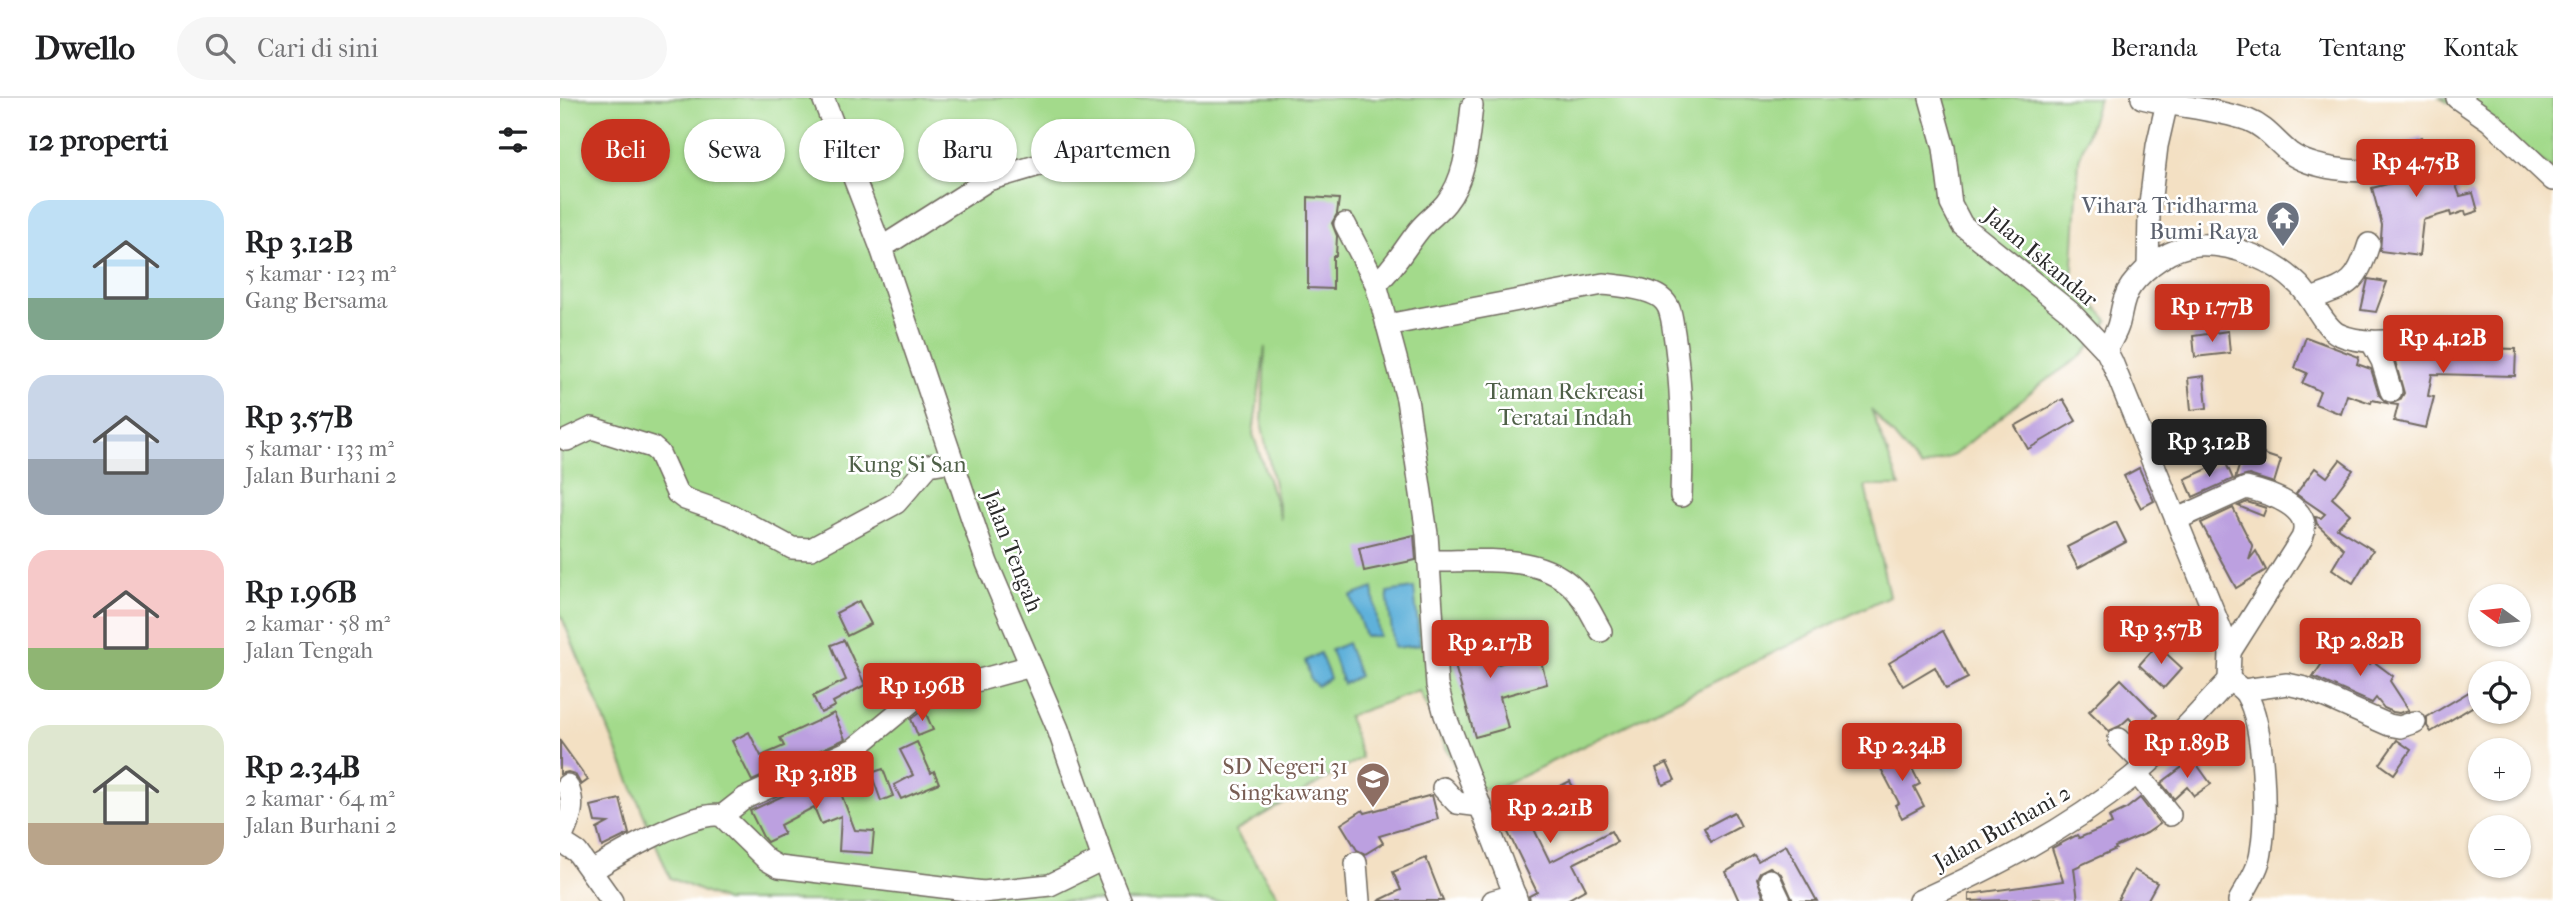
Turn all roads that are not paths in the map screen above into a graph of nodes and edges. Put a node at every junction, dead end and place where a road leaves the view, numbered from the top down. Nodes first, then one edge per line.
1 (822, 98) edge
2 (1930, 98) edge
3 (2142, 98) edge
4 (2457, 98) edge
5 (2167, 101) edge
6 (1472, 106) dead end
7 (1031, 167) edge
8 (2384, 170) dead end
9 (2553, 180) edge
10 (1345, 224) dead end
11 (2369, 244) dead end
12 (881, 248) junction
13 (2148, 268) junction
14 (1376, 284) junction
15 (2311, 299) junction
16 (1387, 325) junction
17 (2432, 337) dead end
18 (2371, 341) junction
19 (2106, 350) junction
20 (2391, 391) dead end
21 (567, 440) dead end
22 (952, 461) junction
23 (1681, 496) dead end
24 (2177, 519) junction
25 (1429, 561) junction
26 (1601, 632) dead end
27 (2230, 652) junction
28 (1031, 666) junction
29 (2237, 685) junction
30 (2415, 722) dead end
31 (2119, 739) dead end
32 (2141, 769) junction
33 (567, 785) dead end
34 (1443, 788) dead end
35 (1480, 806) junction
36 (2170, 815) dead end
37 (722, 816) junction
38 (560, 841) edge
39 (1103, 859) junction
40 (1356, 863) dead end
41 (591, 871) junction
42 (1770, 880) dead end
43 (1516, 898) edge
44 (612, 901) edge
45 (1120, 901) edge
46 (1359, 901) edge
47 (1493, 901) edge
48 (1780, 901) edge
49 (1919, 901) edge
50 (2239, 901) edge

1 - 12 street, Jalan Tengah
2 - 19 street, Jalan Iskandar
3 - 5 street
4 - 9 street
5 - 8 street
5 - 13 street
6 - 14 street
7 - 12 street
10 - 14 street
11 - 15 street
12 - 22 street, Jalan Tengah
13 - 15 street
13 - 19 street
14 - 16 street
15 - 18 street
16 - 23 street
16 - 25 street
17 - 18 street
18 - 20 street
19 - 24 street, Jalan Iskandar
21 - 22 street
22 - 28 street, Jalan Tengah
24 - 27 street, Jalan Iskandar
24 - 27 street
25 - 26 street
25 - 35 street
27 - 29 street, Jalan Iskandar
28 - 37 street
28 - 39 street, Jalan Tengah
29 - 30 street
29 - 32 street, Jalan Burhani 2
29 - 50 street
31 - 32 street
32 - 36 street
32 - 49 street, Jalan Burhani 2
33 - 38 street
34 - 35 street
35 - 43 street
37 - 39 street
37 - 41 street
38 - 41 street
39 - 45 street, Jalan Tengah
40 - 46 street
41 - 44 street
42 - 48 street
43 - 47 street

